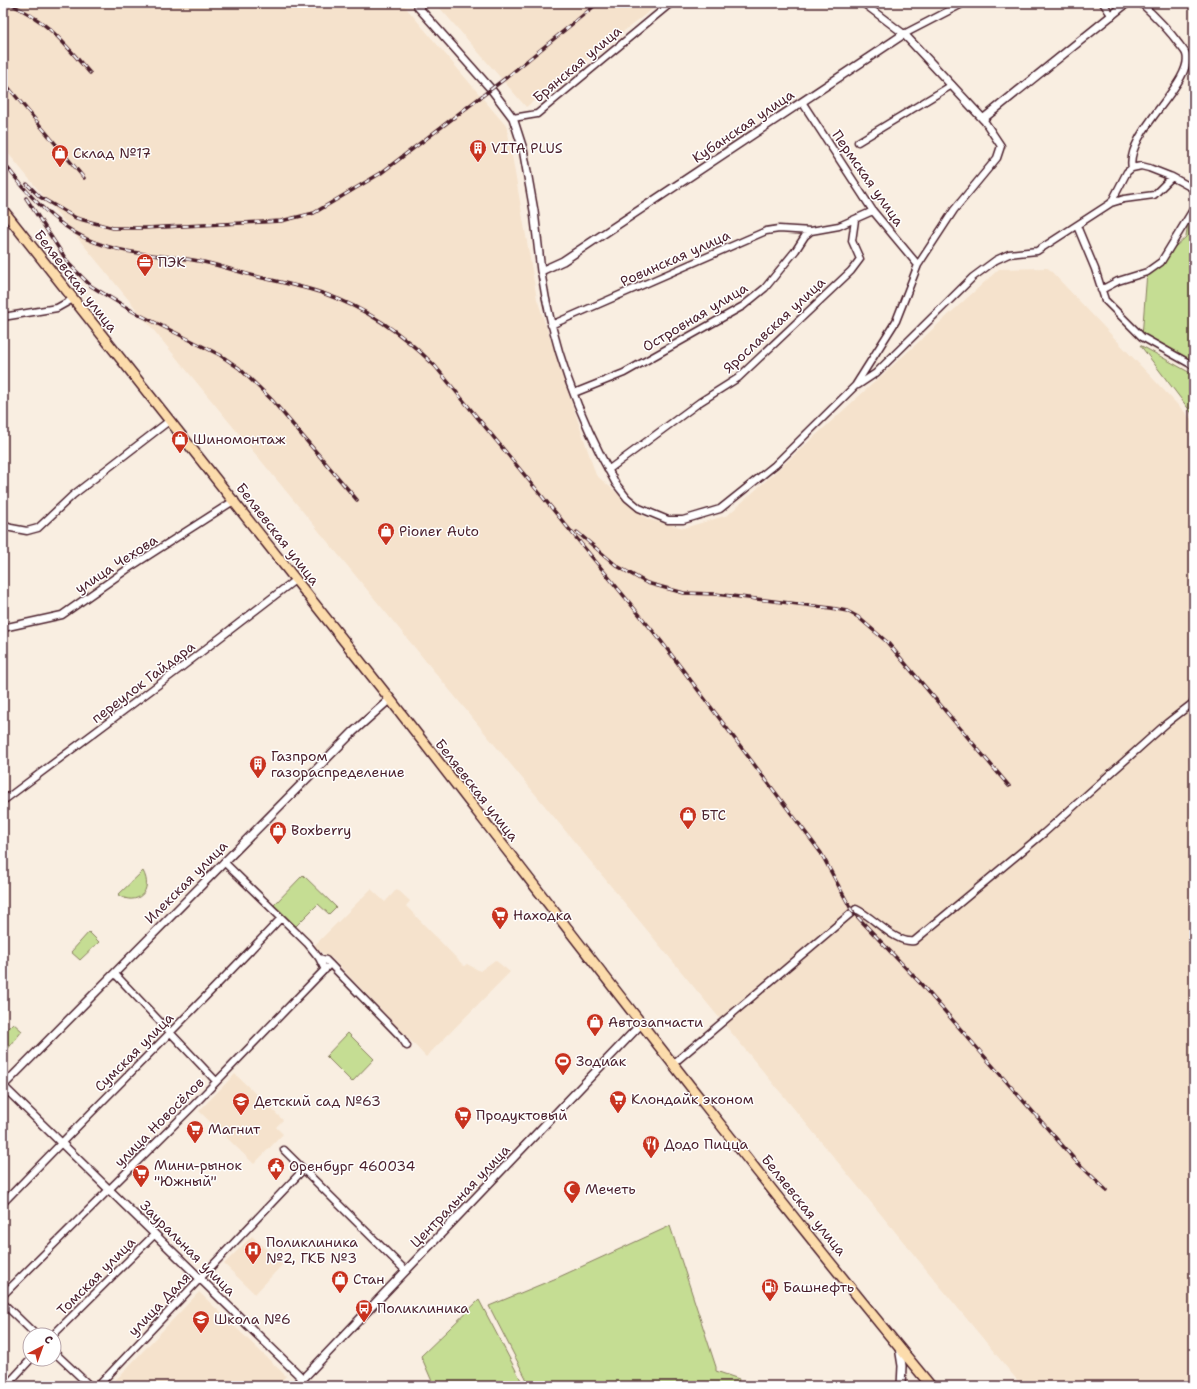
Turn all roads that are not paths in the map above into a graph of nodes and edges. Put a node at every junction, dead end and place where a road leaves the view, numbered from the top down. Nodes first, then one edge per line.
1 (671, 3) edge
2 (863, 3) edge
3 (1103, 3) edge
4 (1127, 3) edge
5 (1141, 3) edge
6 (418, 4) edge
7 (960, 5) dead end
8 (1112, 16) junction
9 (904, 34) junction
10 (952, 85) junction
11 (802, 102) junction
12 (513, 118) junction
13 (983, 119) junction
14 (858, 142) dead end
15 (1132, 168) junction
16 (1172, 177) junction
17 (1194, 189) edge
18 (1111, 203) junction
19 (1194, 208) edge
20 (3, 210) edge
21 (873, 211) junction
22 (856, 220) junction
23 (1077, 226) junction
24 (811, 231) junction
25 (918, 265) junction
26 (541, 271) junction
27 (1101, 290) junction
28 (73, 299) junction
29 (3, 317) edge
30 (551, 325) junction
31 (1194, 366) edge
32 (855, 386) junction
33 (574, 393) junction
34 (169, 420) junction
35 (608, 470) junction
36 (235, 500) junction
37 (3, 525) edge
38 (295, 580) junction
39 (3, 628) edge
40 (390, 699) junction
41 (1194, 702) edge
42 (3, 801) edge
43 (224, 862) junction
44 (281, 918) junction
45 (319, 958) junction
46 (330, 964) junction
47 (324, 970) junction
48 (115, 974) junction
49 (641, 1024) junction
50 (171, 1032) junction
51 (407, 1046) dead end
52 (673, 1064) junction
53 (216, 1081) junction
54 (3, 1086) edge
55 (61, 1142) junction
56 (284, 1150) dead end
57 (304, 1169) junction
58 (108, 1188) junction
59 (3, 1202) edge
60 (155, 1234) junction
61 (406, 1271) junction
62 (200, 1278) junction
63 (3, 1295) edge
64 (3, 1303) edge
65 (28, 1327) edge
66 (61, 1327) edge
67 (899, 1347) junction
68 (62, 1360) edge
69 (24, 1367) edge
70 (303, 1379) junction
71 (6, 1386) edge
72 (90, 1386) edge
73 (98, 1386) edge
74 (296, 1386) edge
75 (902, 1386) edge
76 (931, 1386) edge

1 - 12 street, Брянская улица
2 - 9 street
3 - 8 street
4 - 8 street
5 - 15 street
6 - 12 street
7 - 9 street, Кубанская улица
8 - 13 street
9 - 10 street
9 - 11 street, Кубанская улица
10 - 13 street
10 - 14 street
11 - 21 street, Пермская улица
11 - 26 street, Кубанская улица
12 - 26 street
13 - 25 street
15 - 16 street
15 - 18 street
16 - 17 street
16 - 18 street
18 - 23 street
19 - 27 street
20 - 28 main road, Беляевская улица
21 - 22 street
21 - 25 street, Пермская улица
22 - 24 street
22 - 35 street, Ярославская улица
23 - 27 street
23 - 32 street
24 - 30 street, Ровинская улица
24 - 33 street, Островная улица
25 - 32 street
26 - 30 street
27 - 31 street
28 - 29 street
28 - 34 main road, Беляевская улица
30 - 33 street
32 - 35 street
33 - 35 street
34 - 36 main road, Беляевская улица
34 - 37 street
36 - 38 main road, Беляевская улица
36 - 39 street, улица Чехова
38 - 40 main road, Беляевская улица
38 - 42 street, переулок Гайдара
40 - 43 street, Илекская улица
40 - 49 main road, Беляевская улица
41 - 52 street
43 - 44 street
43 - 48 street, Илекская улица
44 - 45 street
44 - 50 street, Сумская улица
45 - 46 street
45 - 47 street
46 - 47 street, улица Новосёлов
46 - 51 street
47 - 53 street, улица Новосёлов
48 - 50 street
48 - 54 street, Илекская улица
49 - 52 main road, Беляевская улица
49 - 61 street, Центральная улица
50 - 53 street
50 - 55 street, Сумская улица
52 - 67 main road, Беляевская улица
53 - 58 street, улица Новосёлов
54 - 55 street, Зауральная улица
55 - 58 street, Зауральная улица
55 - 59 street, Сумская улица
56 - 57 street
57 - 61 street
57 - 62 street, улица Даля
58 - 60 street, Зауральная улица
58 - 63 street, улица Новосёлов
60 - 62 street, Зауральная улица
60 - 66 street, Томская улица
61 - 70 street, Центральная улица
62 - 70 street, Зауральная улица
62 - 73 street, улица Даля
64 - 65 street
67 - 75 street
67 - 76 main road, Беляевская улица
68 - 72 street
69 - 71 street
70 - 74 street, Центральная улица

